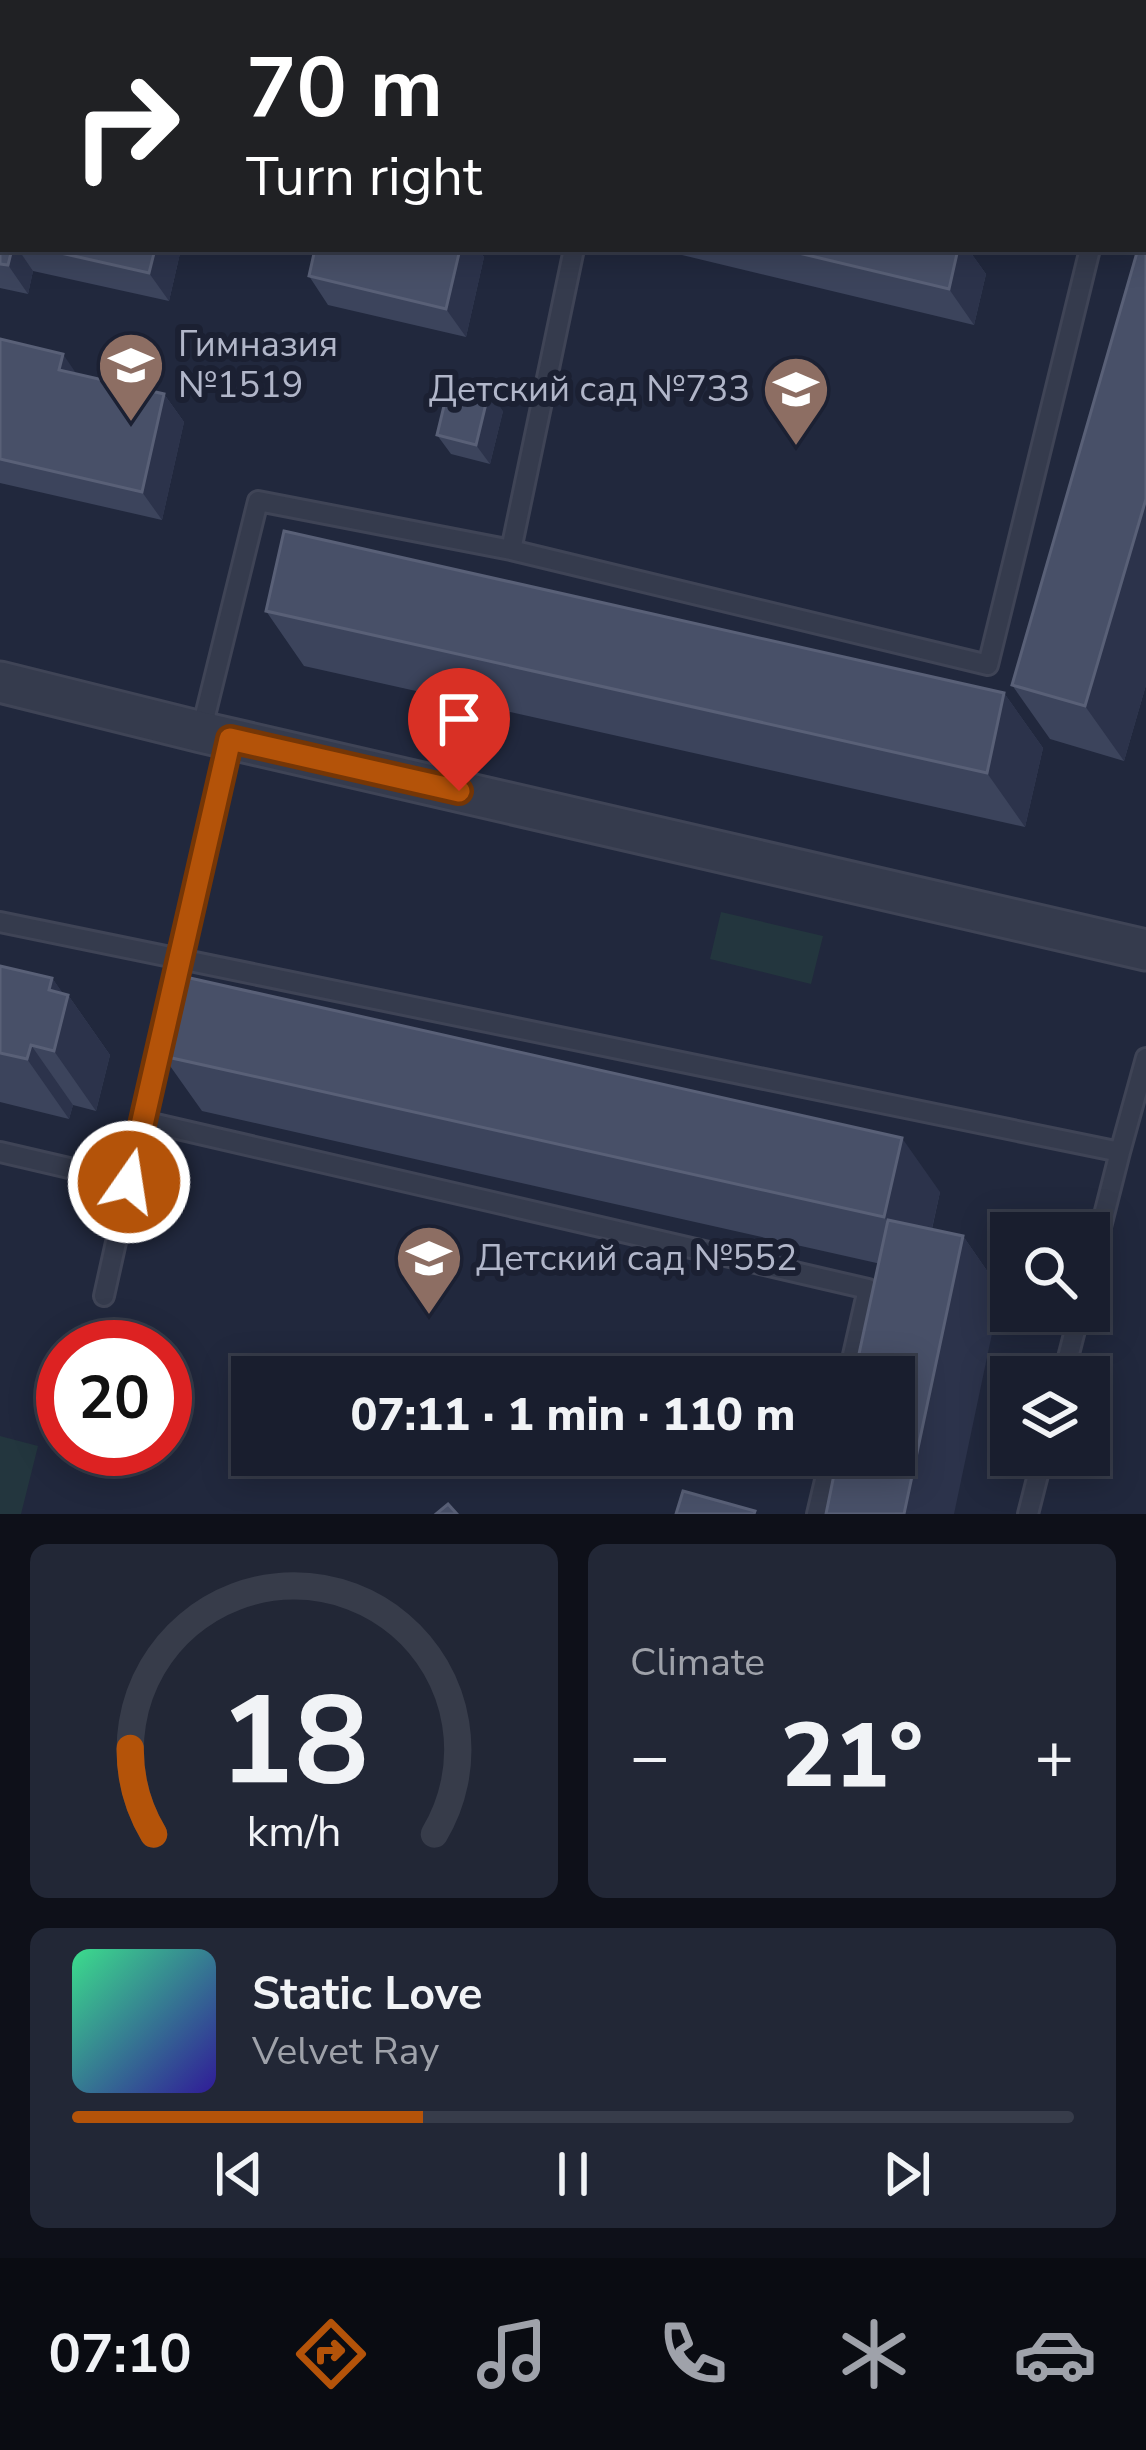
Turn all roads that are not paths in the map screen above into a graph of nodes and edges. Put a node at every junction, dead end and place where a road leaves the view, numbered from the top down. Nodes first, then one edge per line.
1 (573, 252) edge
2 (1089, 252) edge
3 (511, 550) junction
4 (0, 682) edge
5 (216, 735) junction
6 (0, 922) edge
7 (1146, 950) edge
8 (181, 958) junction
9 (1146, 1058) edge
10 (143, 1121) junction
11 (0, 1152) edge
12 (1120, 1153) junction
13 (129, 1182) junction
14 (1105, 1212) edge
15 (104, 1296) dead end
16 (853, 1356) edge
17 (826, 1476) edge
18 (1038, 1476) edge
19 (817, 1514) edge
20 (1028, 1514) edge

1 - 3 lane
2 - 3 lane
3 - 5 lane
4 - 5 street
5 - 7 street
5 - 8 lane
6 - 8 lane
8 - 10 lane
8 - 12 lane
9 - 12 lane
10 - 13 lane
10 - 16 lane
11 - 13 lane
12 - 14 lane
13 - 15 lane
17 - 19 lane
18 - 20 lane

